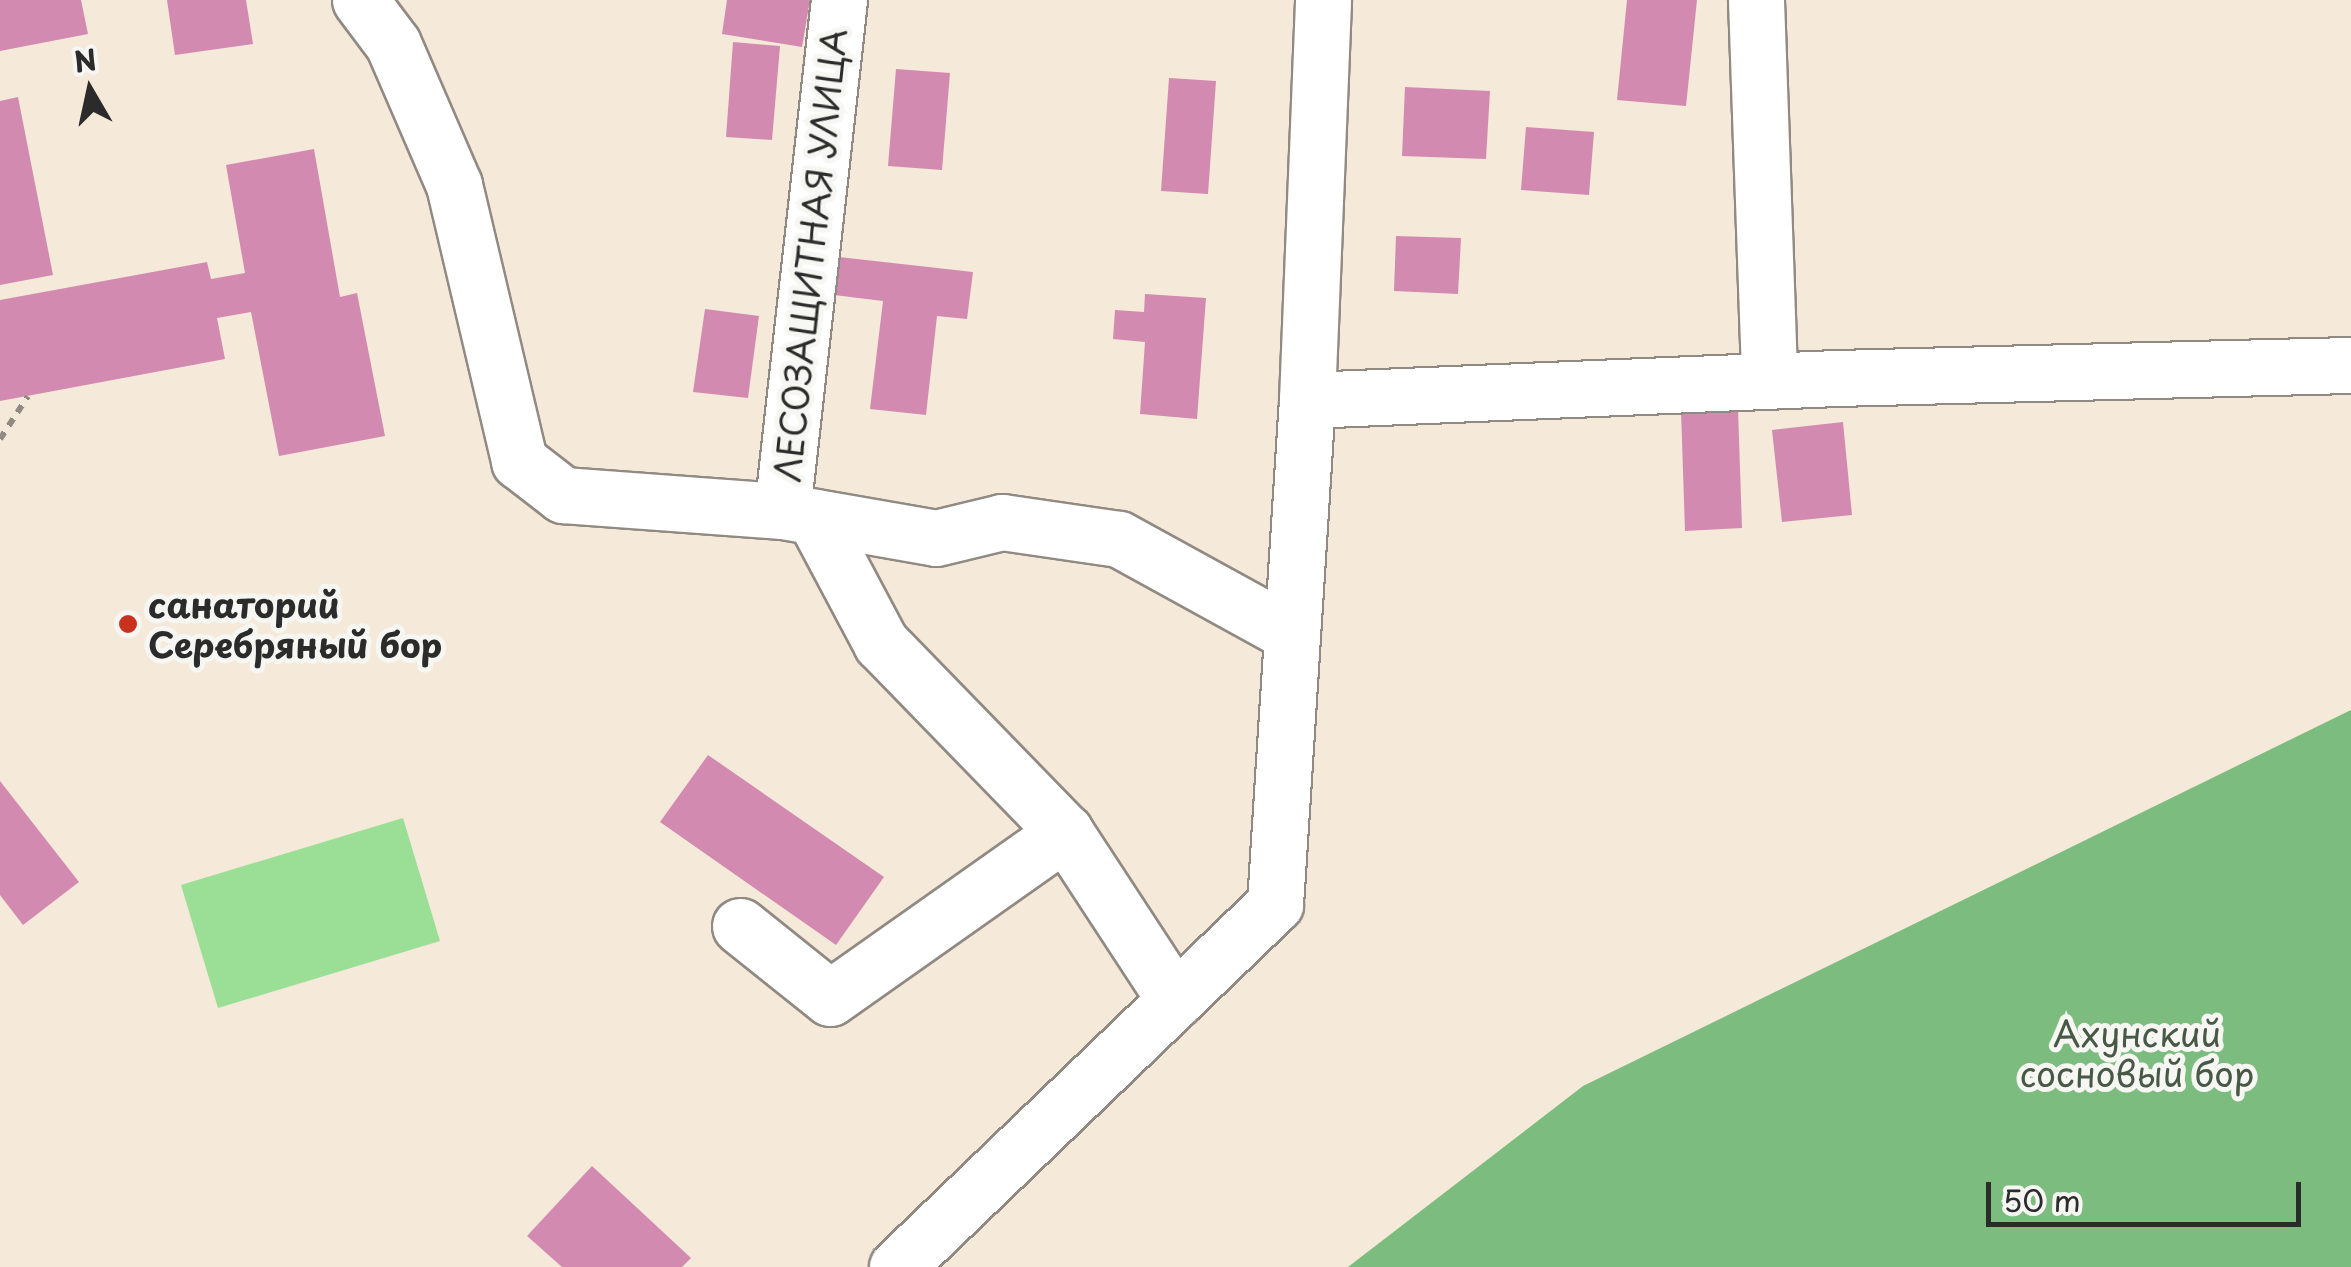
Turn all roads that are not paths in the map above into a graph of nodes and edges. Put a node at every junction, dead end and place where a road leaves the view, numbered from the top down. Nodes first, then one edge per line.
1 (360, 0) edge
2 (839, 0) edge
3 (1323, 0) edge
4 (1756, 0) edge
5 (2351, 365) edge
6 (1769, 380) junction
7 (1307, 400) junction
8 (798, 514) junction
9 (1292, 634) junction
10 (1065, 832) junction
11 (740, 926) dead end
12 (1176, 1000) junction
13 (897, 1267) edge

1 - 8 street
2 - 8 street, ЛЕСОЗАЩИТНАЯ УЛИЦА
3 - 7 street
4 - 6 street
5 - 6 street
6 - 7 street
7 - 9 street
8 - 9 street, ЛЕСОЗАЩИТНАЯ УЛИЦА
8 - 10 street
9 - 12 street
10 - 11 street
10 - 12 street
12 - 13 street

